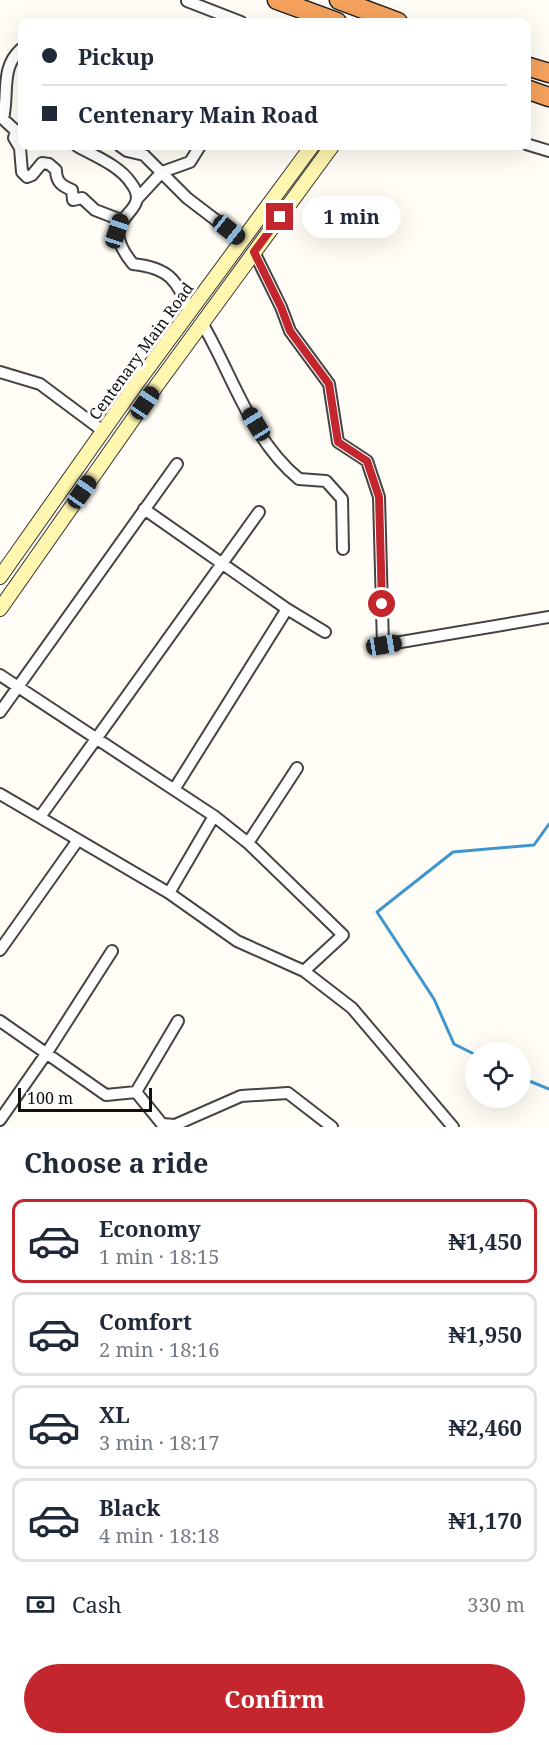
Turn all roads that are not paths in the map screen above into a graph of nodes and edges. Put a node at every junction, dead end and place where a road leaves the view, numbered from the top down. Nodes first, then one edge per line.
1 (277, 0) edge
2 (339, 0) edge
3 (187, 1) edge
4 (231, 18) edge
5 (326, 18) edge
6 (387, 18) edge
7 (18, 51) edge
8 (531, 68) edge
9 (549, 73) edge
10 (531, 91) edge
11 (549, 97) edge
12 (18, 145) edge
13 (531, 146) edge
14 (20, 150) edge
15 (84, 150) edge
16 (126, 150) edge
17 (198, 150) edge
18 (309, 150) edge
19 (329, 150) edge
20 (549, 152) edge
21 (162, 172) junction
22 (137, 200) junction
23 (121, 220) junction
24 (242, 240) junction
25 (254, 252) junction
26 (190, 311) junction
27 (202, 323) junction
28 (0, 372) edge
29 (143, 374) junction
30 (157, 385) junction
31 (103, 431) junction
32 (177, 464) dead end
33 (144, 508) junction
34 (259, 512) dead end
35 (343, 549) dead end
36 (224, 563) junction
37 (0, 577) edge
38 (0, 609) edge
39 (287, 609) junction
40 (549, 617) edge
41 (324, 632) dead end
42 (0, 675) edge
43 (18, 685) junction
44 (0, 712) edge
45 (96, 738) junction
46 (297, 768) dead end
47 (175, 788) junction
48 (0, 794) edge
49 (214, 816) junction
50 (40, 817) junction
51 (78, 840) junction
52 (248, 843) junction
53 (169, 893) junction
54 (0, 950) edge
55 (112, 951) dead end
56 (304, 971) junction
57 (0, 1021) edge
58 (178, 1021) dead end
59 (46, 1054) junction
60 (136, 1092) junction
61 (0, 1120) edge
62 (163, 1125) edge
63 (332, 1127) edge
64 (453, 1127) edge

1 - 5 highway
2 - 6 highway
3 - 4 street
7 - 12 street
8 - 9 highway
10 - 11 highway
13 - 20 street
14 - 23 street
15 - 22 street
16 - 21 street
17 - 21 street
18 - 24 street, Centenary Main Road
19 - 25 street, Centenary Main Road
21 - 22 street
21 - 24 street
22 - 23 street
23 - 26 street
24 - 26 street, Centenary Main Road
25 - 27 street, Centenary Main Road
25 - 40 street
26 - 29 street, Centenary Main Road
27 - 30 street, Centenary Main Road
27 - 35 street
28 - 31 street
29 - 30 street
29 - 31 street, Centenary Main Road
30 - 38 street, Centenary Main Road
31 - 37 street, Centenary Main Road
32 - 33 street
33 - 36 street
33 - 43 street
34 - 36 street
36 - 39 street
36 - 45 street
39 - 41 street
39 - 47 street
42 - 43 street
43 - 44 street
43 - 45 street
45 - 47 street
45 - 50 street
46 - 52 street
47 - 49 street
48 - 50 street
49 - 52 street
49 - 53 street
50 - 51 street
51 - 53 street
51 - 54 street
52 - 56 street
53 - 56 street
55 - 59 street
56 - 64 street
57 - 59 street
58 - 60 street
59 - 60 street
59 - 61 street
60 - 62 street
62 - 63 street

